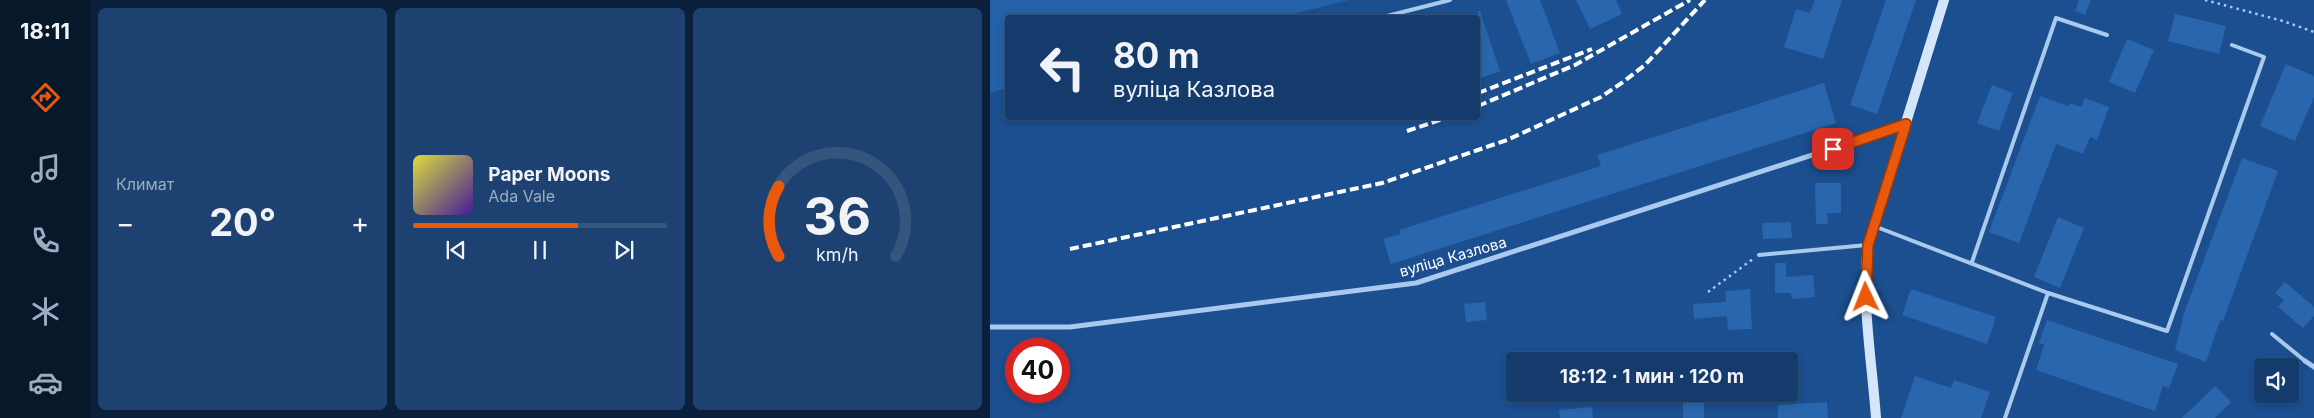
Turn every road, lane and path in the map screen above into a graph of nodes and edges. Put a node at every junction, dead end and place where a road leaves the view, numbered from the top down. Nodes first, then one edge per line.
1 (1450, 0) edge
2 (1944, 0) edge
3 (2205, 0) edge
4 (1390, 15) edge
5 (2314, 32) edge
6 (2107, 35) dead end
7 (2232, 45) dead end
8 (1906, 124) junction
9 (1873, 225) junction
10 (1868, 245) junction
11 (1760, 254) joint
12 (1972, 262) junction
13 (1708, 292) dead end
14 (2048, 292) junction
15 (990, 327) edge
16 (2272, 334) dead end
17 (2305, 361) joint
18 (2314, 367) edge
19 (1876, 418) edge
20 (2005, 418) edge

1 - 4 lane
2 - 8 street
3 - 5 path
6 - 12 lane
7 - 14 lane
8 - 9 street
8 - 15 street, вуліца Казлова
9 - 10 street
9 - 12 lane
10 - 11 lane
10 - 19 street
11 - 13 path
12 - 14 lane
14 - 20 lane
16 - 17 lane
17 - 18 street

